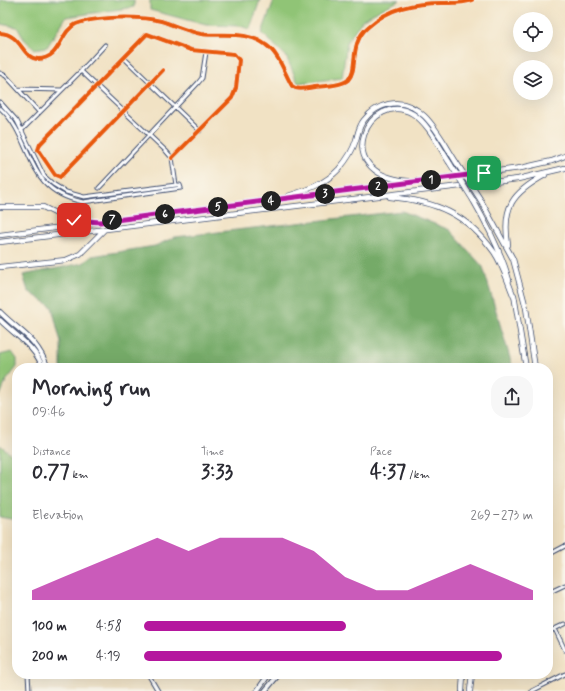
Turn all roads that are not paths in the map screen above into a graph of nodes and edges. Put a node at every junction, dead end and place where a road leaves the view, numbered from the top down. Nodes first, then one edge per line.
1 (472, 0) edge
2 (0, 33) edge
3 (105, 45) dead end
4 (206, 52) junction
5 (124, 58) junction
6 (163, 70) dead end
7 (81, 71) junction
8 (0, 73) edge
9 (151, 83) junction
10 (97, 86) junction
11 (18, 89) junction
12 (62, 90) junction
13 (0, 102) edge
14 (0, 108) edge
15 (176, 108) junction
16 (125, 110) junction
17 (39, 112) junction
18 (21, 131) junction
19 (200, 131) junction
20 (17, 133) junction
21 (148, 135) junction
22 (565, 156) edge
23 (172, 158) junction
24 (565, 168) edge
25 (550, 172) junction
26 (418, 182) junction
27 (176, 185) junction
28 (99, 188) dead end
29 (380, 196) junction
30 (279, 200) junction
31 (0, 207) edge
32 (100, 222) junction
33 (104, 230) junction
34 (0, 235) edge
35 (0, 242) edge
36 (508, 247) junction
37 (0, 267) edge
38 (514, 297) junction
39 (0, 312) edge
40 (0, 320) edge
41 (40, 363) edge
42 (46, 363) edge
43 (525, 363) edge
44 (533, 363) edge
45 (565, 546) edge
46 (553, 552) edge
47 (565, 585) edge
48 (553, 591) edge
49 (565, 624) edge
50 (554, 629) joint
51 (565, 650) edge
52 (565, 674) edge
53 (28, 679) edge
54 (151, 679) edge
55 (265, 679) edge
56 (275, 679) edge
57 (463, 679) edge
58 (471, 679) edge
59 (29, 691) edge
60 (158, 691) edge
61 (257, 691) edge
62 (265, 691) edge
63 (462, 691) edge
64 (470, 691) edge
65 (532, 691) edge

1 - 2 street
3 - 7 street
4 - 5 street
4 - 15 street
4 - 19 street
5 - 9 street
5 - 10 street
6 - 9 street
7 - 10 street
7 - 12 street
8 - 11 street
9 - 15 street
9 - 16 street
10 - 16 street
10 - 16 street
11 - 12 street
11 - 17 street
12 - 17 street
13 - 18 street
14 - 20 street
15 - 19 street
15 - 21 street
16 - 21 street
17 - 18 street
18 - 20 street
18 - 27 street
19 - 23 street
20 - 27 street
21 - 23 street
21 - 28 street
22 - 26 main road
23 - 27 street
24 - 25 main road
25 - 29 main road
25 - 36 main road
26 - 30 main road
26 - 38 main road, bridge
29 - 33 main road
29 - 38 main road
30 - 32 main road
30 - 36 main road, bridge
31 - 32 main road
32 - 34 main road
33 - 35 main road
33 - 37 main road
36 - 44 main road
38 - 43 main road
39 - 42 street
40 - 41 street
45 - 46 street
47 - 48 street
49 - 50 street
50 - 51 street
52 - 65 street
53 - 59 street
54 - 60 street
55 - 61 street
56 - 62 street
57 - 63 main road
58 - 64 main road

